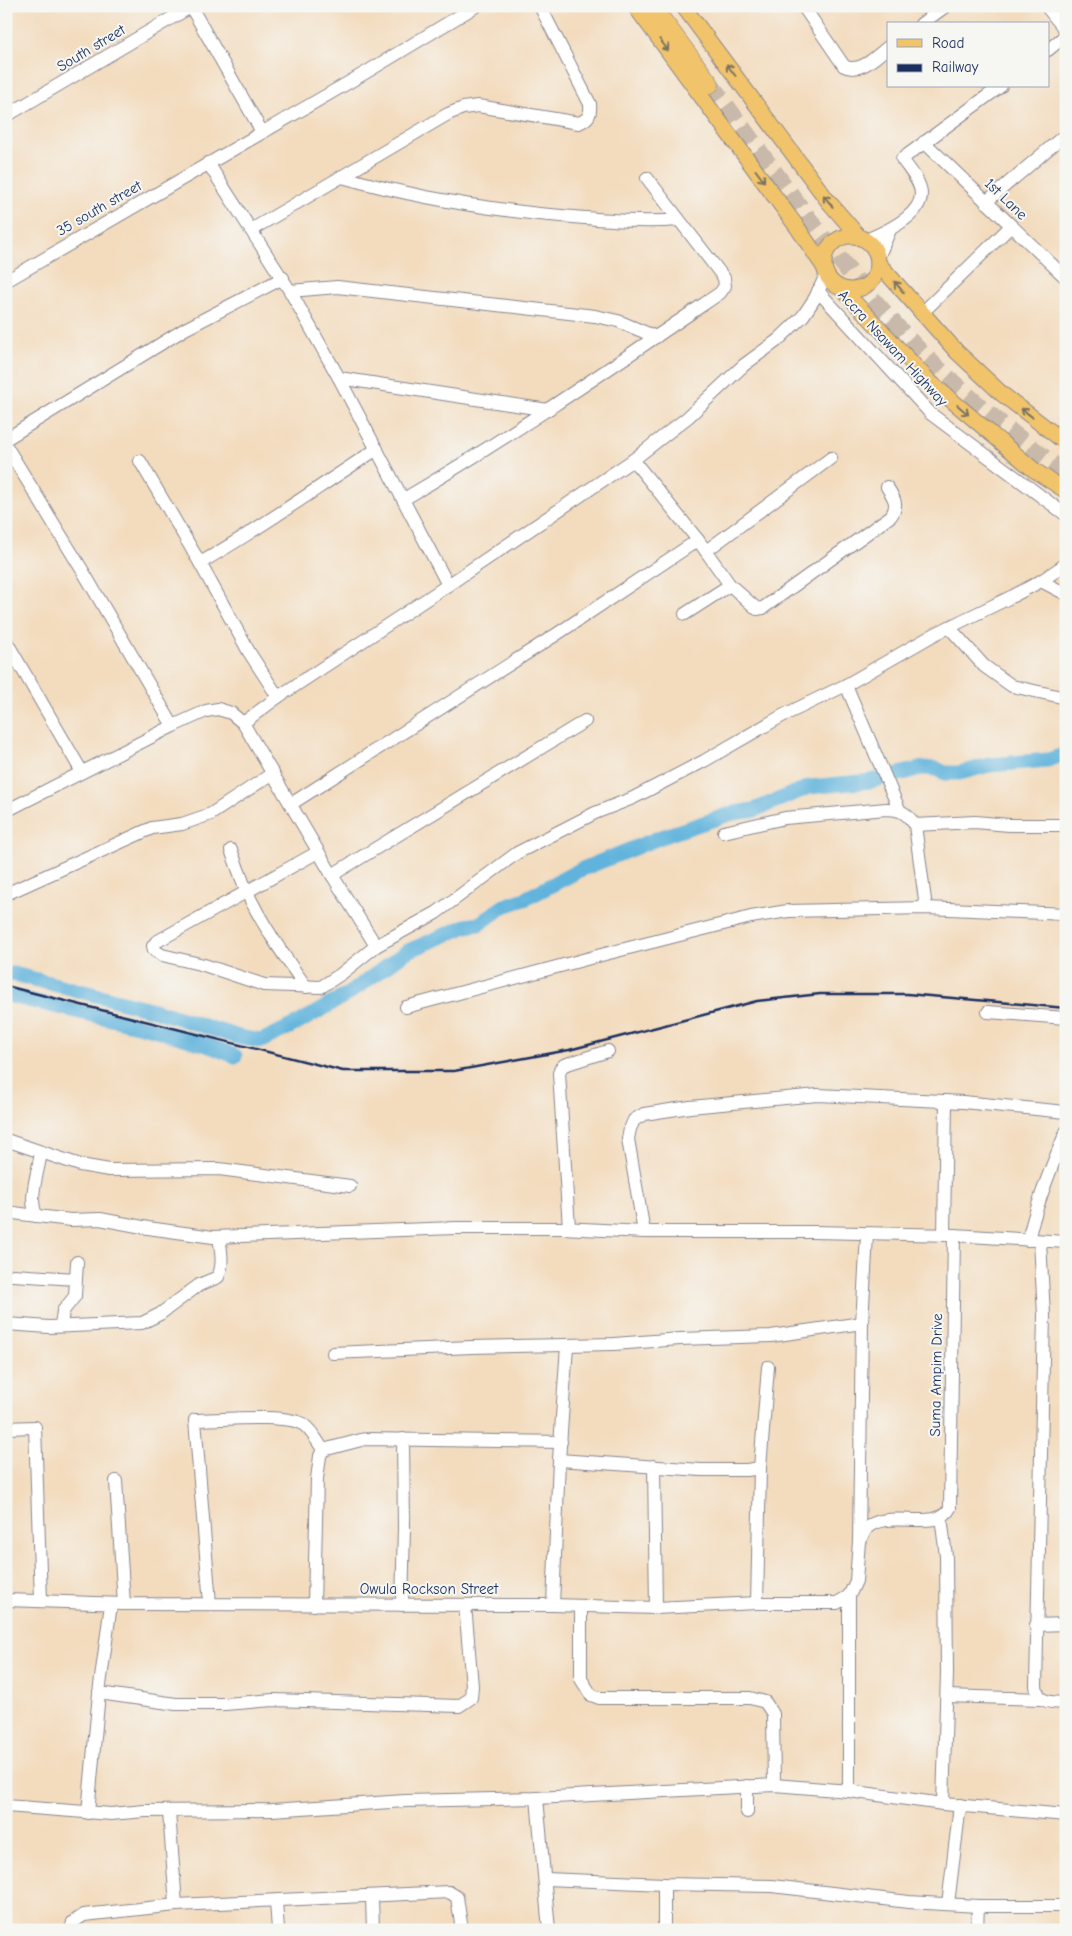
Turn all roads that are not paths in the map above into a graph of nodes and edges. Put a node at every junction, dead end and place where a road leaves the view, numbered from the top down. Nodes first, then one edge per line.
1 (192, 6) edge
2 (476, 6) edge
3 (540, 6) edge
4 (635, 6) edge
5 (652, 6) edge
6 (665, 6) edge
7 (683, 6) edge
8 (946, 6) edge
9 (1046, 6) edge
10 (808, 8) edge
11 (925, 22) edge
12 (1066, 31) edge
13 (1066, 35) edge
14 (887, 48) edge
15 (1050, 48) edge
16 (998, 88) edge
17 (6, 116) edge
18 (262, 132) junction
19 (924, 142) junction
20 (1063, 142) edge
21 (208, 163) junction
22 (342, 177) junction
23 (647, 178) dead end
24 (986, 202) junction
25 (679, 220) junction
26 (1011, 226) junction
27 (250, 230) junction
28 (890, 230) junction
29 (863, 239) junction
30 (878, 261) junction
31 (825, 271) junction
32 (283, 278) junction
33 (1066, 278) edge
34 (6, 280) edge
35 (841, 288) junction
36 (290, 291) junction
37 (818, 295) junction
38 (921, 314) junction
39 (656, 337) junction
40 (339, 378) junction
41 (548, 410) junction
42 (6, 439) edge
43 (1066, 443) edge
44 (6, 446) edge
45 (377, 449) junction
46 (831, 458) dead end
47 (633, 460) junction
48 (140, 461) dead end
49 (887, 487) dead end
50 (1066, 491) edge
51 (404, 499) junction
52 (1066, 515) edge
53 (702, 546) junction
54 (200, 563) junction
55 (1066, 564) edge
56 (1041, 581) junction
57 (448, 585) junction
58 (730, 585) junction
59 (1066, 594) edge
60 (685, 614) dead end
61 (949, 627) junction
62 (6, 640) edge
63 (846, 685) junction
64 (278, 697) junction
65 (1066, 698) edge
66 (585, 721) dead end
67 (243, 723) junction
68 (172, 726) junction
69 (82, 772) junction
70 (273, 773) junction
71 (291, 804) junction
72 (899, 809) junction
73 (6, 811) edge
74 (916, 825) junction
75 (1066, 825) edge
76 (724, 832) dead end
77 (231, 850) dead end
78 (318, 852) junction
79 (332, 876) junction
80 (247, 891) junction
81 (6, 894) edge
82 (926, 908) junction
83 (1066, 914) edge
84 (376, 946) junction
85 (306, 987) junction
86 (406, 1008) dead end
87 (988, 1012) dead end
88 (1066, 1018) edge
89 (608, 1051) dead end
90 (946, 1101) junction
91 (1066, 1112) edge
92 (1066, 1132) edge
93 (6, 1140) edge
94 (41, 1152) junction
95 (350, 1186) dead end
96 (6, 1212) edge
97 (37, 1216) junction
98 (569, 1228) junction
99 (644, 1232) junction
100 (867, 1235) junction
101 (949, 1235) junction
102 (219, 1237) junction
103 (1034, 1240) junction
104 (1066, 1242) edge
105 (77, 1262) dead end
106 (13, 1275) dead end
107 (76, 1279) junction
108 (862, 1323) junction
109 (6, 1324) edge
110 (61, 1326) junction
111 (567, 1346) junction
112 (333, 1353) dead end
113 (768, 1366) dead end
114 (6, 1428) edge
115 (404, 1439) junction
116 (561, 1442) junction
117 (323, 1450) junction
118 (559, 1460) junction
119 (654, 1466) junction
120 (760, 1468) junction
121 (116, 1481) dead end
122 (944, 1516) junction
123 (859, 1541) junction
124 (849, 1596) junction
125 (6, 1600) edge
126 (41, 1600) junction
127 (757, 1603) junction
128 (117, 1604) junction
129 (210, 1604) junction
130 (314, 1605) junction
131 (402, 1605) junction
132 (464, 1605) junction
133 (553, 1605) junction
134 (581, 1607) junction
135 (656, 1608) junction
136 (1066, 1624) edge
137 (1036, 1625) junction
138 (99, 1693) junction
139 (947, 1696) junction
140 (1041, 1699) junction
141 (1066, 1703) edge
142 (774, 1784) junction
143 (747, 1786) junction
144 (849, 1791) junction
145 (537, 1798) junction
146 (943, 1804) junction
147 (960, 1805) junction
148 (6, 1806) edge
149 (169, 1812) junction
150 (747, 1812) dead end
151 (88, 1813) junction
152 (1066, 1815) edge
153 (546, 1879) junction
154 (664, 1884) junction
155 (372, 1897) junction
156 (276, 1901) junction
157 (948, 1904) junction
158 (176, 1905) junction
159 (978, 1906) junction
160 (1066, 1906) edge
161 (71, 1930) edge
162 (278, 1930) edge
163 (372, 1930) edge
164 (462, 1930) edge
165 (549, 1930) edge
166 (664, 1930) edge
167 (977, 1930) edge

1 - 17 street, South street
1 - 18 street
2 - 18 street, 35 south street
3 - 22 street
4 -> 31 main road
5 - 6 highway
29 -> 7 main road
8 - 11 street
9 - 12 street
10 - 14 street
13 - 15 street
16 - 19 street
18 - 21 street, 35 south street
19 - 24 street, 1st Lane
19 - 28 street
20 - 24 street
21 - 27 street
21 - 34 street, 35 south street
22 - 25 street
22 - 27 street
23 - 25 street
24 - 26 street, 1st Lane
25 - 39 street
26 - 33 street, 1st Lane
26 - 38 street
27 - 32 street
28 - 29 street
28 - 30 street
29 - 30 main road
29 - 31 main road
30 - 35 main road
38 -> 30 main road
31 - 35 main road
31 - 37 street
32 - 36 street
32 - 42 street
35 - 37 street
35 -> 50 main road
36 - 39 street
36 - 40 street
37 - 47 street
37 - 52 street, Accra Nsawam Highway
43 -> 38 main road
39 - 41 street
40 - 41 street
40 - 45 street
41 - 51 street
44 - 68 street
45 - 51 street
45 - 54 street
46 - 53 street
47 - 53 street
47 - 57 street
48 - 54 street
49 - 58 street
51 - 57 street
53 - 58 street
53 - 71 street
54 - 64 street
55 - 56 street
56 - 59 street
56 - 61 street
57 - 64 street
58 - 60 street
61 - 63 street
61 - 65 street
62 - 69 street
63 - 72 street
63 - 84 street
64 - 67 street
66 - 79 street
67 - 68 street
67 - 70 street
68 - 69 street
69 - 73 street
70 - 71 street
70 - 81 street
71 - 78 street
72 - 74 street
72 - 76 street
74 - 75 street
74 - 82 street
77 - 80 street
78 - 79 street
78 - 80 street
79 - 84 street
80 - 85 street
80 - 85 street
82 - 83 street
82 - 86 street
84 - 85 street
87 - 88 street
89 - 98 street
90 - 91 street
90 - 99 street
90 - 101 street, Suma Ampim Drive
92 - 103 street
93 - 94 street
94 - 95 street
94 - 97 street
96 - 97 street
97 - 102 street
98 - 99 street
98 - 102 street
99 - 100 street
100 - 101 street
100 - 108 street
101 - 103 street
101 - 122 street, Suma Ampim Drive
102 - 110 street
103 - 104 street
103 - 137 street
105 - 107 street
106 - 107 street
107 - 110 street
108 - 111 street
108 - 123 street
109 - 110 street
111 - 112 street
111 - 116 street
113 - 120 street
114 - 126 street
115 - 116 street
115 - 117 street
115 - 131 street
116 - 118 street
117 - 129 street
117 - 130 street
118 - 119 street
118 - 133 street
119 - 120 street
119 - 135 street
120 - 127 street
121 - 128 street
122 - 123 street
122 - 139 street, Suma Ampim Drive
123 - 124 street
124 - 127 street, Owula Rockson Street
124 - 144 street
125 - 126 street, Owula Rockson Street
126 - 128 street, Owula Rockson Street
127 - 135 street, Owula Rockson Street
128 - 129 street, Owula Rockson Street
128 - 138 street
129 - 130 street, Owula Rockson Street
130 - 131 street, Owula Rockson Street
131 - 132 street, Owula Rockson Street
132 - 133 street, Owula Rockson Street
132 - 138 street
133 - 134 street, Owula Rockson Street
134 - 135 street, Owula Rockson Street
134 - 142 street
136 - 137 street
137 - 140 street
138 - 151 street
139 - 140 street
139 - 146 street, Suma Ampim Drive
140 - 141 street
142 - 143 street
142 - 144 street
143 - 145 street
143 - 150 street
144 - 146 street
145 - 149 street
145 - 153 street
146 - 147 street
147 - 152 street
147 - 157 street
148 - 151 street
149 - 151 street
149 - 158 street
153 - 154 street
153 - 165 street
154 - 157 street
154 - 166 street
155 - 156 street
155 - 163 street
155 - 164 street
156 - 158 street
156 - 162 street
157 - 159 street
158 - 161 street
159 - 160 street
159 - 167 street

